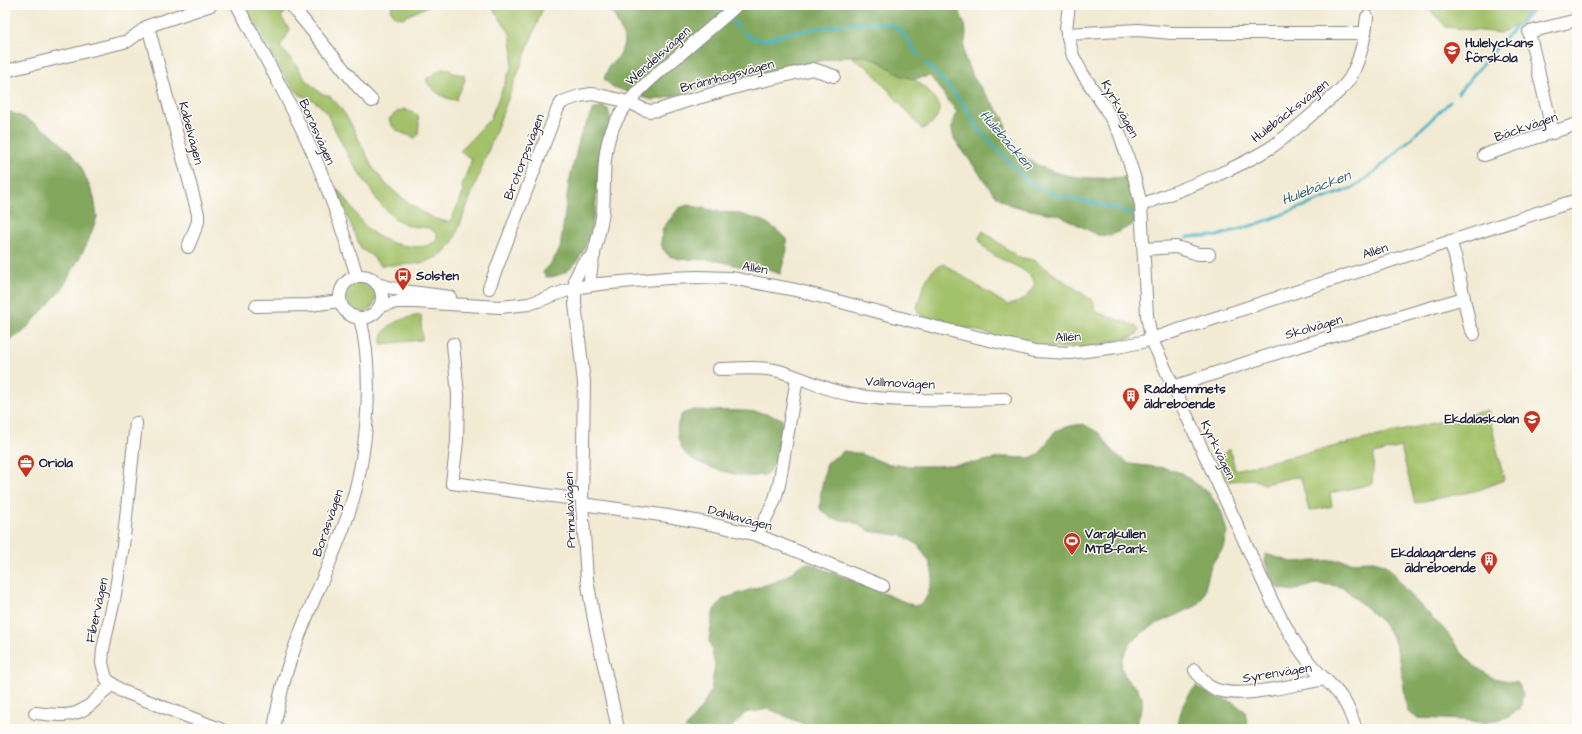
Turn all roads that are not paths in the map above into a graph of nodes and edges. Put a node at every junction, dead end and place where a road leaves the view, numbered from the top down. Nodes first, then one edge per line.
1 (211, 5) edge
2 (237, 5) edge
3 (291, 5) edge
4 (737, 5) edge
5 (1069, 5) edge
6 (1367, 17) dead end
7 (1577, 20) edge
8 (148, 26) junction
9 (1067, 34) junction
10 (1365, 34) junction
11 (5, 71) edge
12 (834, 76) dead end
13 (372, 101) dead end
14 (629, 102) junction
15 (1577, 124) edge
16 (1553, 133) junction
17 (1484, 155) dead end
18 (1577, 200) edge
19 (1141, 205) junction
20 (1450, 241) junction
21 (188, 247) dead end
22 (1144, 249) junction
23 (1209, 254) dead end
24 (594, 255) junction
25 (357, 276) junction
26 (378, 284) junction
27 (590, 285) junction
28 (489, 288) dead end
29 (574, 288) junction
30 (547, 297) junction
31 (1464, 298) junction
32 (340, 301) junction
33 (256, 306) dead end
34 (380, 306) junction
35 (360, 318) junction
36 (1474, 334) dead end
37 (1151, 338) junction
38 (454, 344) dead end
39 (719, 369) dead end
40 (796, 378) junction
41 (1173, 387) junction
42 (1004, 399) dead end
43 (136, 423) dead end
44 (582, 490) junction
45 (582, 504) junction
46 (757, 535) junction
47 (883, 586) dead end
48 (1194, 670) dead end
49 (1324, 679) junction
50 (112, 684) junction
51 (35, 713) dead end
52 (220, 729) edge
53 (274, 729) edge
54 (618, 729) edge
55 (1356, 729) edge

1 - 8 street
2 - 25 street, Boråsvägen
3 - 13 street
4 - 14 street, Wendelsvägen
5 - 9 street, Kyrkvägen
6 - 10 street, Hulebäcksvägen
7 - 16 street
8 - 11 street
8 - 21 street, Kabelvägen
9 - 10 street
9 - 19 street, Kyrkvägen
10 - 19 street, Hulebäcksvägen
12 - 14 street, Brännhögsvägen
14 - 24 street, Wendelsvägen
14 - 28 street, Brotorpsvägen
15 - 16 street, Bäckvägen
16 - 17 street, Bäckvägen
18 - 20 street, Allén
19 - 22 street, Kyrkvägen
20 - 31 street
20 - 37 street, Allén
22 - 23 street
22 - 37 street, Kyrkvägen
24 - 27 street, Wendelsvägen
24 - 29 street
25 - 26 street
25 - 32 street
26 - 30 street, Allén
26 - 34 street
27 - 29 street, Allén
27 - 37 street, Allén
29 - 30 street, Allén
29 - 44 street, Primulavägen
30 - 34 street, Allén
31 - 36 street
31 - 41 street, Skolvägen
32 - 33 street
32 - 35 street
34 - 35 street
35 - 53 street, Boråsvägen
37 - 41 street, Kyrkvägen
38 - 44 street
39 - 40 street, Vallmovägen
40 - 42 street, Vallmovägen
40 - 46 street
41 - 49 street, Kyrkvägen
43 - 50 street, Fibervägen
44 - 45 street, Primulavägen
45 - 46 street, Dahliavägen
45 - 54 street, Primulavägen
46 - 47 street, Dahliavägen
48 - 49 street, Syrenvägen
49 - 55 street, Kyrkvägen
50 - 51 street
50 - 52 street

